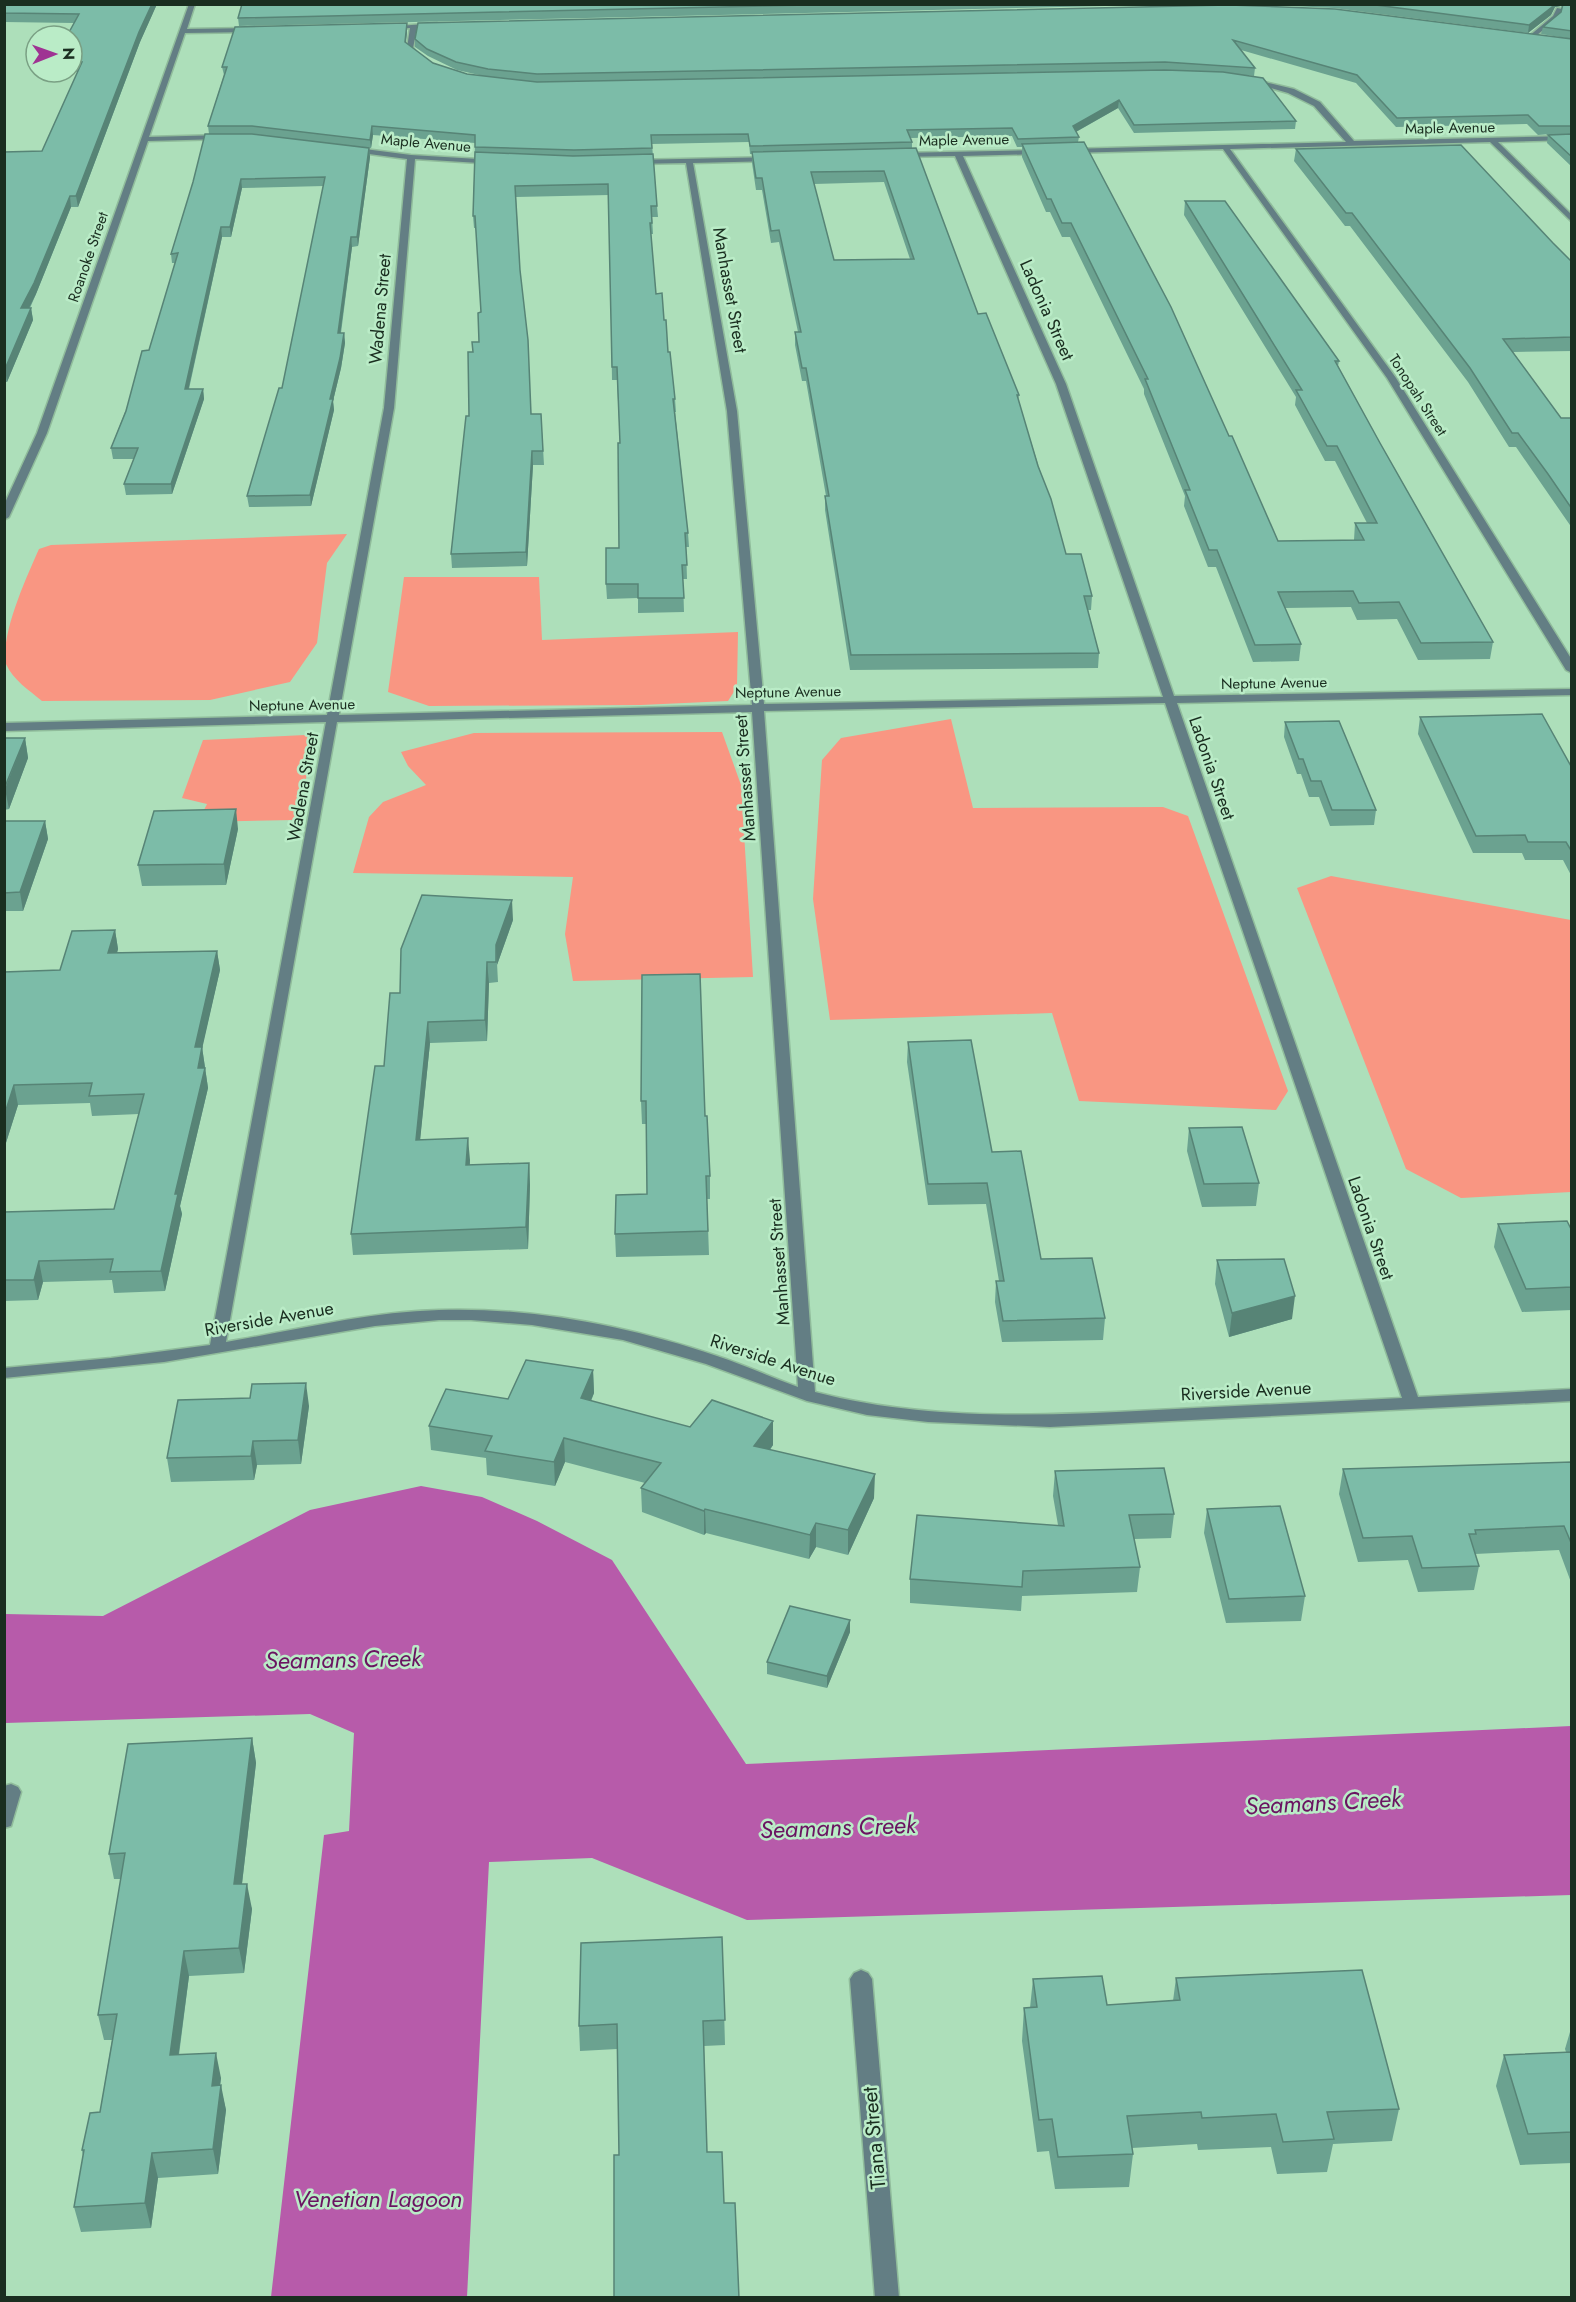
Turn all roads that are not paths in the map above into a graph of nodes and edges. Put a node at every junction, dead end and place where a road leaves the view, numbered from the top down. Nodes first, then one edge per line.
1 (192, 4) edge
2 (1559, 9) edge
3 (450, 25) edge
4 (414, 26) junction
5 (379, 27) edge
6 (263, 29) edge
7 (182, 31) junction
8 (1519, 37) edge
9 (1530, 38) junction
10 (1540, 40) edge
11 (431, 65) edge
12 (1234, 78) edge
13 (232, 138) edge
14 (1572, 138) edge
15 (143, 139) junction
16 (1492, 140) junction
17 (1351, 143) junction
18 (1225, 147) junction
19 (342, 148) edge
20 (1062, 151) edge
21 (1051, 152) edge
22 (958, 154) junction
23 (888, 156) edge
24 (411, 157) junction
25 (782, 158) edge
26 (689, 160) junction
27 (503, 162) edge
28 (620, 162) edge
29 (1572, 219) edge
30 (4, 517) edge
31 (1572, 670) edge
32 (1572, 692) edge
33 (1170, 700) junction
34 (758, 708) junction
35 (333, 719) junction
36 (4, 727) edge
37 (217, 1349) junction
38 (4, 1373) edge
39 (807, 1395) junction
40 (1572, 1395) edge
41 (1412, 1402) junction
42 (11, 1792) dead end
43 (4, 1820) edge
44 (861, 1979) dead end
45 (887, 2298) edge

1 - 7 street, Roanoke Street
2 - 9 street
3 - 4 street
4 - 5 street
4 - 11 street
6 - 7 street
7 - 15 street, Roanoke Street
8 - 9 street
9 - 10 street
12 - 17 street
13 - 15 street
14 - 16 street, Maple Avenue
15 - 30 street, Roanoke Street
16 - 17 street, Maple Avenue
16 - 29 street
17 - 18 street, Maple Avenue
18 - 20 street, Maple Avenue
18 - 31 street, Tonopah Street
19 - 24 street, Maple Avenue
21 - 22 street, Maple Avenue
22 - 23 street, Maple Avenue
22 - 33 street, Ladonia Street
24 - 27 street, Maple Avenue
24 - 35 street, Wadena Street
25 - 26 street
26 - 28 street
26 - 34 street, Manhasset Street
32 - 33 street, Neptune Avenue
33 - 34 street, Neptune Avenue
33 - 41 street, Ladonia Street
34 - 35 street, Neptune Avenue
34 - 39 street, Manhasset Street
35 - 36 street, Neptune Avenue
35 - 37 street, Wadena Street
37 - 38 street, Riverside Avenue
37 - 39 street, Riverside Avenue
39 - 41 street, Riverside Avenue
40 - 41 street, Riverside Avenue
42 - 43 street
44 - 45 street, Tiana Street

